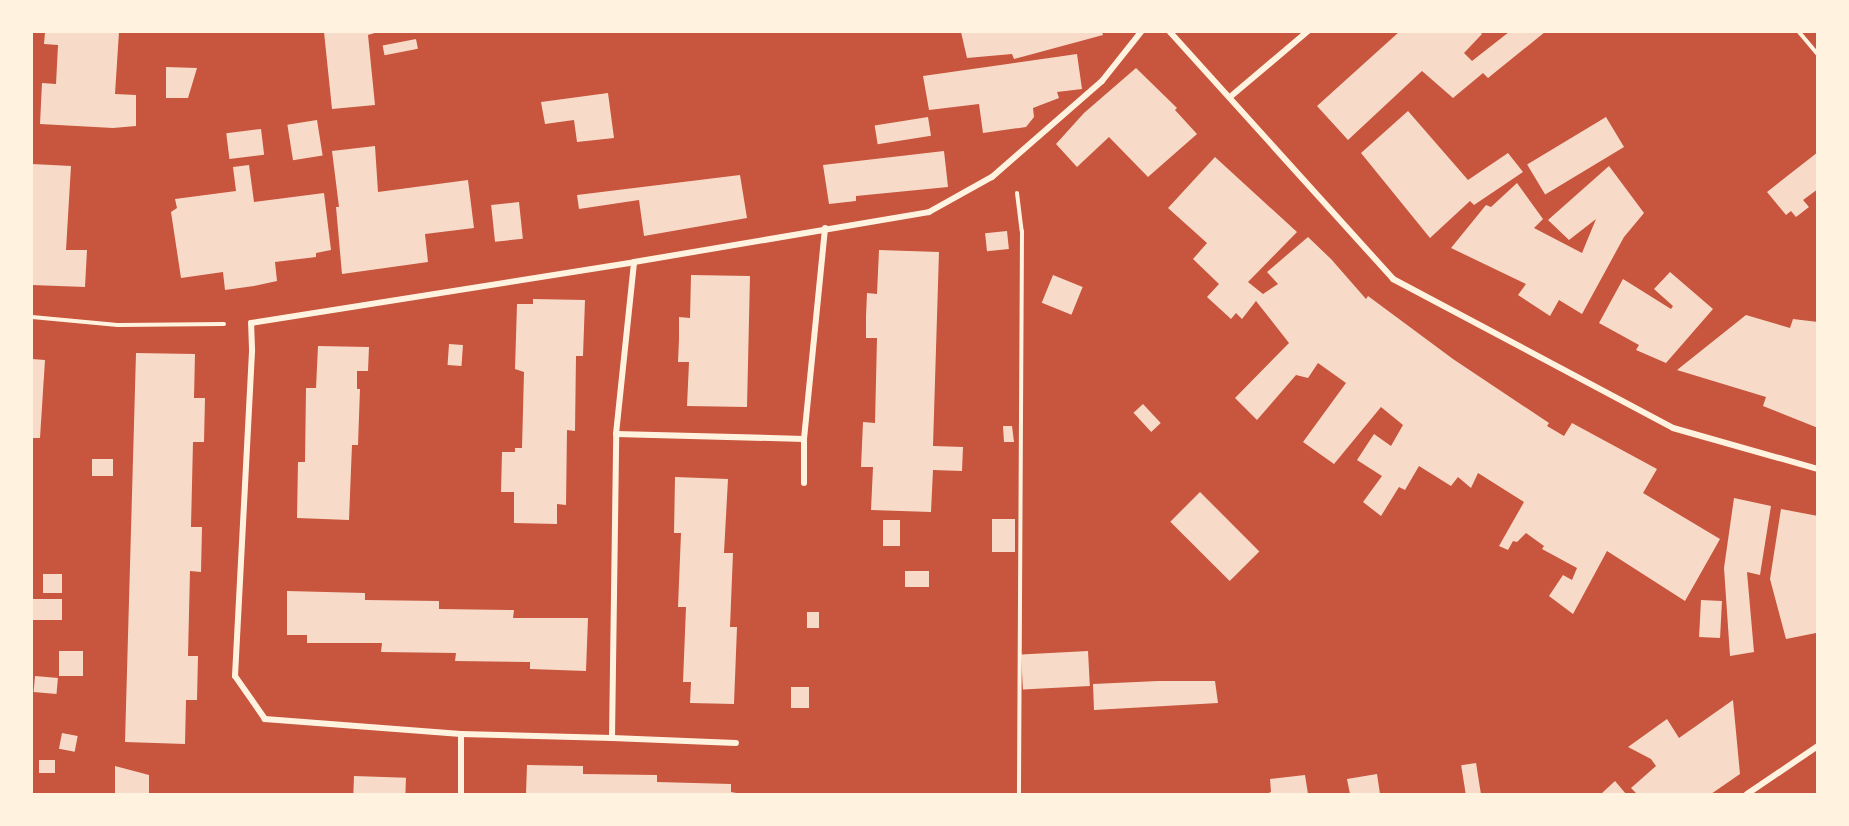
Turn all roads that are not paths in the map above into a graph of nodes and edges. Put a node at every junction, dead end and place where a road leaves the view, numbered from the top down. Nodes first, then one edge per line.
1 (1141, 32) edge
2 (1170, 32) edge
3 (1307, 32) edge
4 (1230, 97) junction
5 (825, 228) junction
6 (634, 262) junction
7 (616, 434) junction
8 (804, 439) junction
9 (1818, 469) edge
10 (804, 483) dead end
11 (461, 735) junction
12 (612, 738) junction
13 (736, 743) dead end
14 (1818, 746) edge
15 (461, 795) edge
16 (1747, 795) edge

1 - 5 street
2 - 4 street
3 - 4 street
4 - 9 street
5 - 6 street
5 - 8 street
6 - 7 street
6 - 11 street
7 - 8 street
7 - 12 street
8 - 10 street
11 - 12 street
11 - 15 street
12 - 13 street
14 - 16 street

